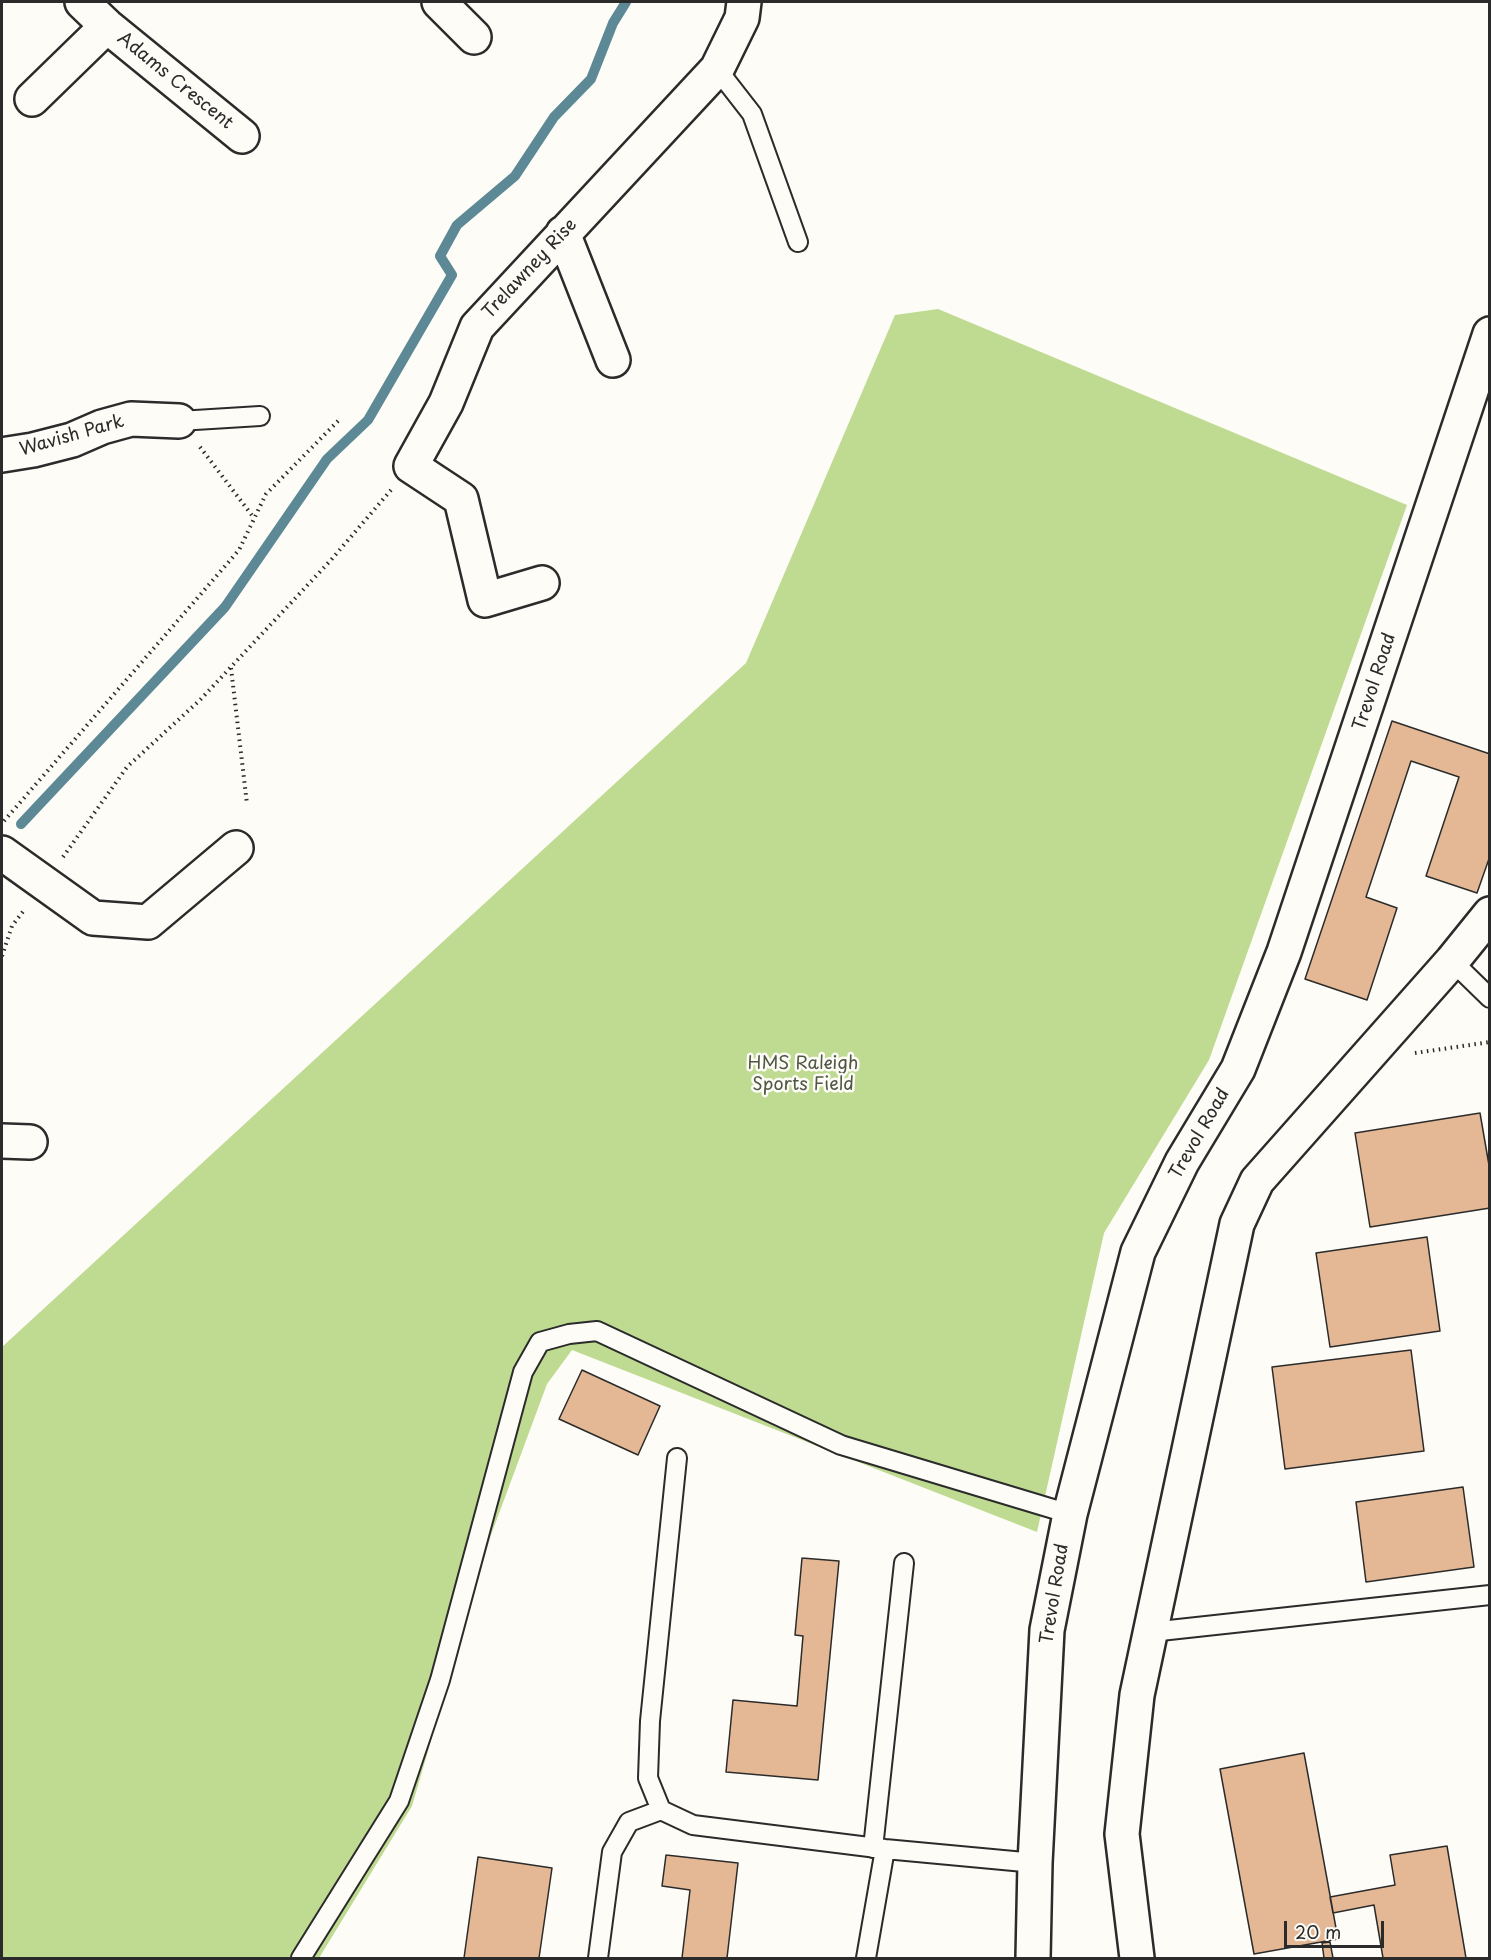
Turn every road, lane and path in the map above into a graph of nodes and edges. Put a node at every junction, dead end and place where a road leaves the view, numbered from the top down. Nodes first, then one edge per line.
1 (82, 2) edge
2 (439, 2) edge
3 (744, 2) edge
4 (107, 26) junction
5 (474, 38) dead end
6 (717, 69) junction
7 (32, 99) dead end
8 (242, 136) dead end
9 (564, 232) junction
10 (798, 242) dead end
11 (1490, 334) edge
12 (613, 360) dead end
13 (260, 416) dead end
14 (339, 420) dead end
15 (179, 421) junction
16 (2, 454) edge
17 (411, 466) junction
18 (254, 518) junction
19 (542, 583) dead end
20 (231, 668) junction
21 (247, 804) dead end
22 (2, 824) edge
23 (236, 848) dead end
24 (2, 853) edge
25 (45, 883) junction
26 (1490, 914) edge
27 (2, 956) edge
28 (1452, 961) junction
29 (1490, 998) edge
30 (1490, 1042) edge
31 (1364, 1061) junction
32 (677, 1458) dead end
33 (1070, 1514) junction
34 (904, 1563) dead end
35 (1490, 1595) edge
36 (1151, 1632) junction
37 (661, 1810) junction
38 (879, 1848) junction
39 (1035, 1863) junction
40 (301, 1959) edge
41 (598, 1959) edge
42 (866, 1959) edge
43 (1033, 1959) edge
44 (1137, 1959) edge

1 - 4 street, Adams Crescent
2 - 5 street
3 - 6 street, Trelawney Rise
4 - 7 street, Adams Crescent
4 - 8 street, Adams Crescent
6 - 9 street, Trelawney Rise
6 - 10 lane
9 - 12 street
9 - 17 street, Trelawney Rise
11 - 33 street, Trevol Road
13 - 15 lane
14 - 18 path
15 - 16 street, Wavish Park
15 - 18 path
17 - 19 street
17 - 20 path
18 - 22 path
20 - 21 path
20 - 25 path
23 - 25 street
24 - 25 street
25 - 27 path
26 - 28 street
28 - 29 lane
28 - 31 street
30 - 31 path
31 - 36 street
32 - 37 lane
33 - 39 street, Trevol Road
33 - 40 lane
34 - 38 lane
35 - 36 lane
36 - 44 street
37 - 38 lane
37 - 41 lane
38 - 39 lane
38 - 42 lane
39 - 43 street, Trevol Road

